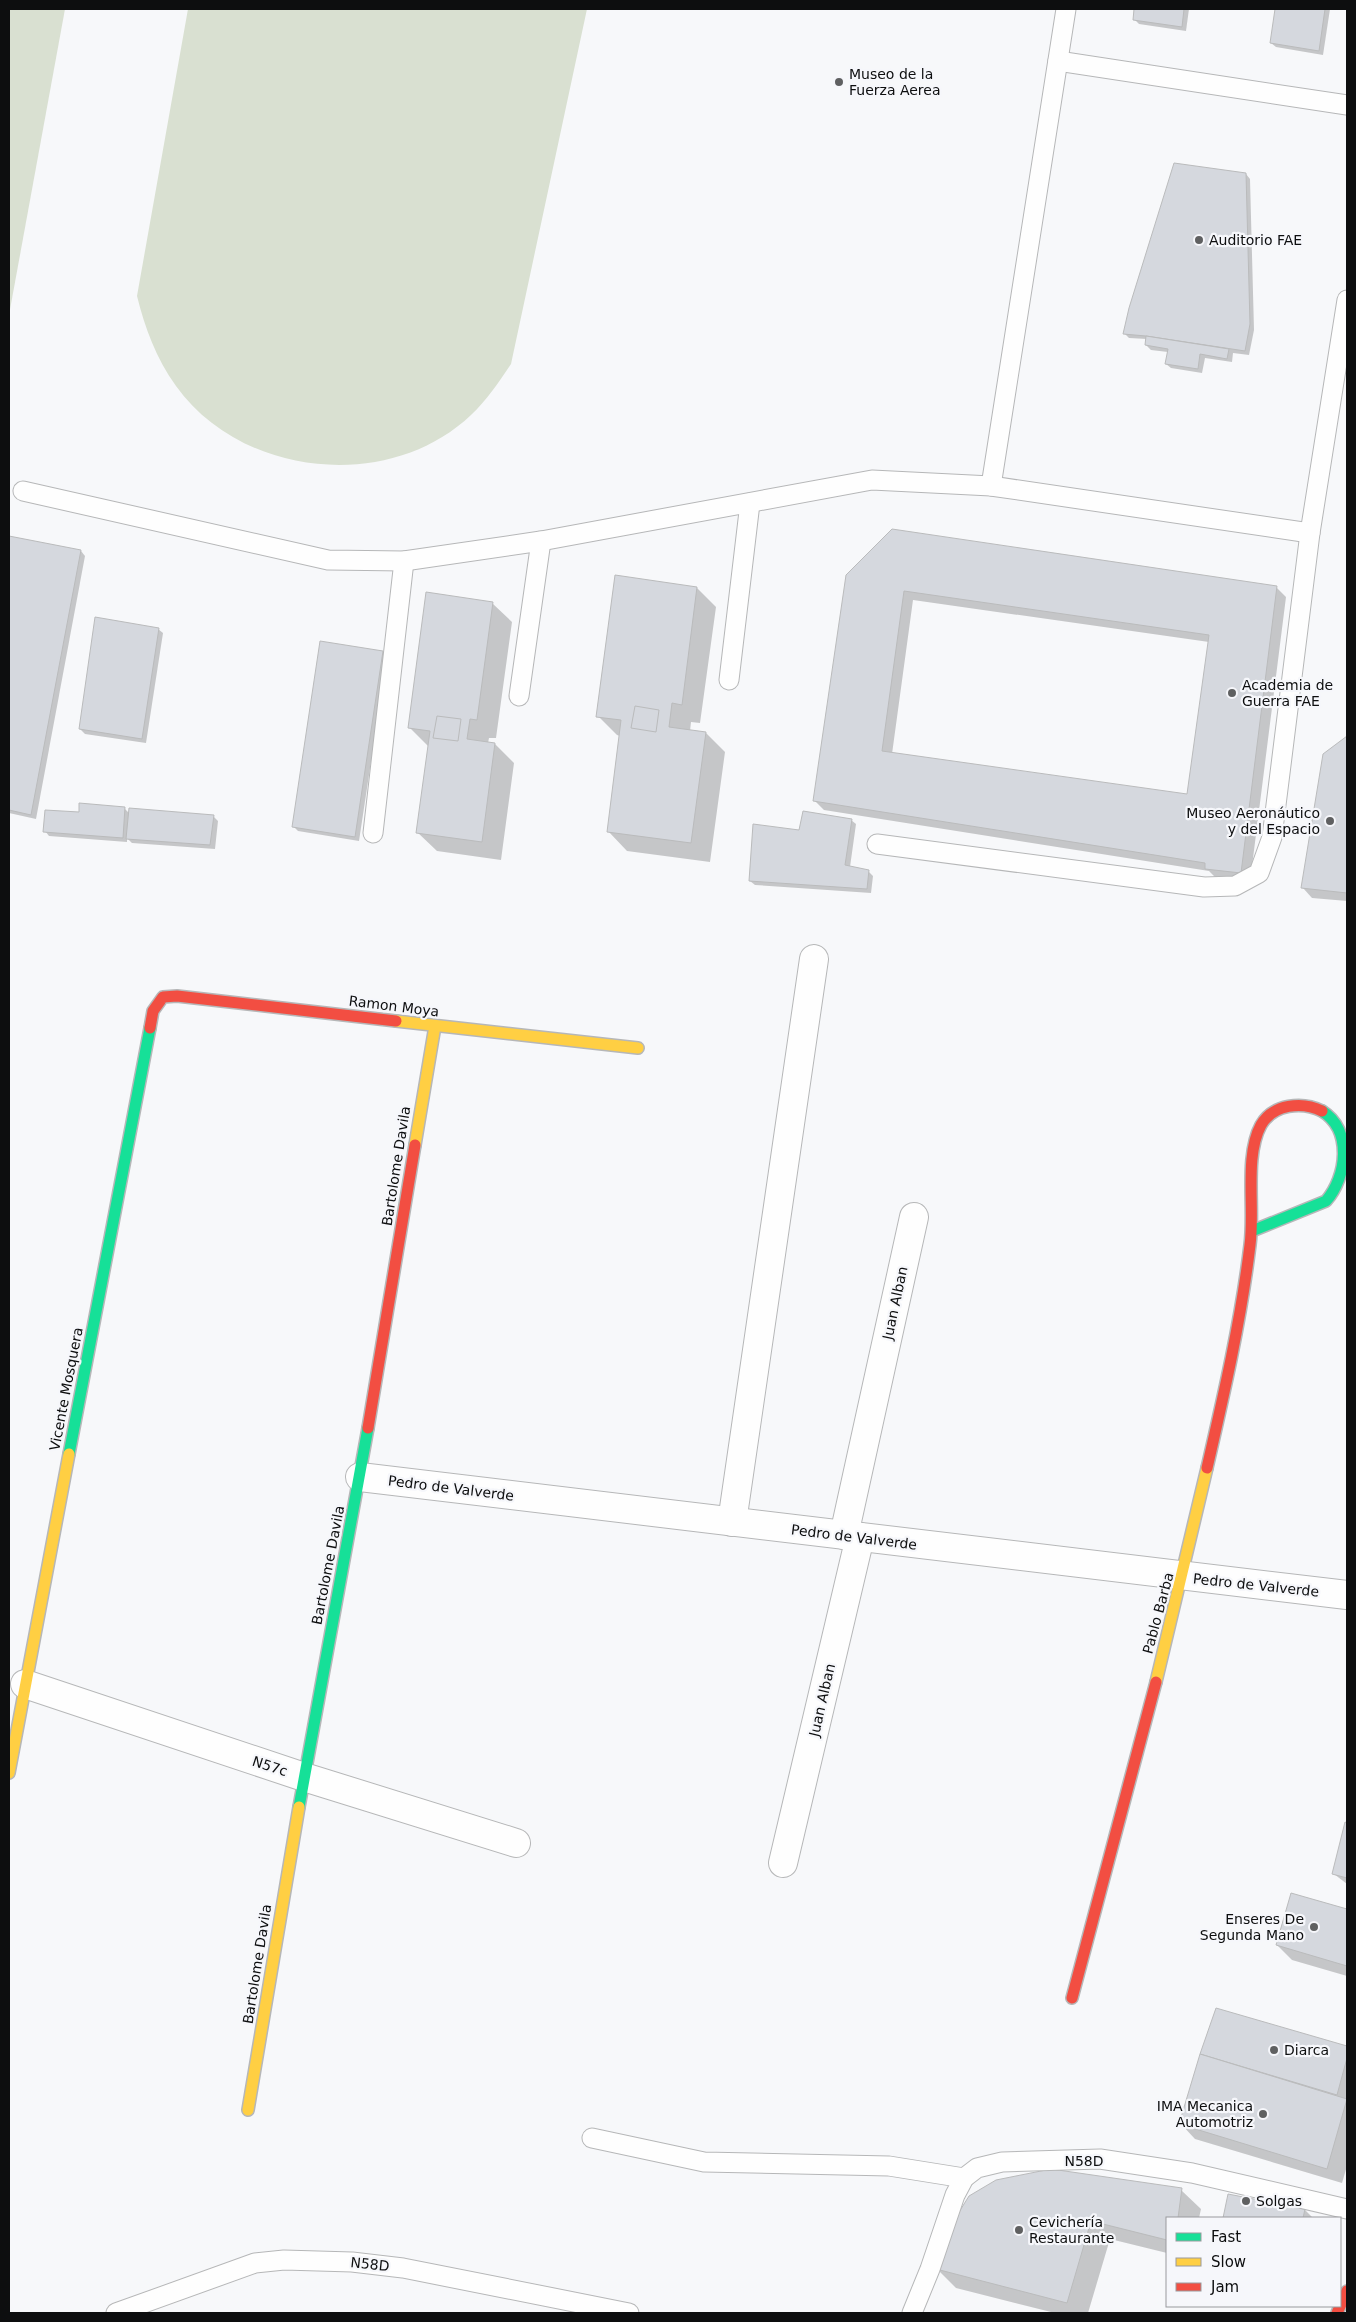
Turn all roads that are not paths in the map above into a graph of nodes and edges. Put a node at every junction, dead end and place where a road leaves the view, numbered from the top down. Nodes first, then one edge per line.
1 (1066, 9) edge
2 (1058, 61) junction
3 (1347, 105) edge
4 (1347, 300) edge
5 (991, 486) junction
6 (23, 490) dead end
7 (750, 503) junction
8 (1310, 533) junction
9 (541, 542) junction
10 (404, 561) junction
11 (728, 680) dead end
12 (519, 696) dead end
13 (373, 833) dead end
14 (877, 844) dead end
15 (814, 959) dead end
16 (153, 1011) joint
17 (435, 1026) junction
18 (638, 1048) dead end
19 (914, 1217) dead end
20 (1252, 1231) junction
21 (360, 1477) junction
22 (732, 1522) junction
23 (852, 1536) junction
24 (1183, 1576) junction
25 (1347, 1595) edge
26 (25, 1684) junction
27 (9, 1773) edge
28 (304, 1777) junction
29 (516, 1843) dead end
30 (783, 1863) dead end
31 (1072, 1998) dead end
32 (248, 2110) dead end
33 (592, 2138) dead end
34 (964, 2178) junction
35 (1347, 2209) edge
36 (1347, 2291) edge
37 (1341, 2304) edge
38 (116, 2313) edge
39 (629, 2313) edge
40 (912, 2313) edge

1 - 2 lane
2 - 3 lane
2 - 5 lane
4 - 8 lane
5 - 7 lane
5 - 8 lane
6 - 10 lane
7 - 9 lane
7 - 11 lane
8 - 14 lane
9 - 10 lane
9 - 12 lane
10 - 13 lane
15 - 22 street
16 - 17 street, Ramon Moya
16 - 26 street, Vicente Mosquera
17 - 18 street, Ramon Moya
17 - 21 street, Bartolome Davila
19 - 23 street, Juan Alban
20 - 20 street, Pablo Barba
20 - 24 street, Pablo Barba
21 - 22 street, Pedro de Valverde
21 - 28 street, Bartolome Davila
22 - 23 street, Pedro de Valverde
23 - 24 street, Pedro de Valverde
23 - 30 street, Juan Alban
24 - 25 street, Pedro de Valverde
24 - 31 street, Pablo Barba
26 - 27 street, Vicente Mosquera
26 - 28 street, N57c
28 - 29 street, N57c
28 - 32 street, Bartolome Davila
33 - 34 lane
34 - 35 lane, N58D
34 - 40 lane
36 - 37 street
38 - 39 lane, N58D

